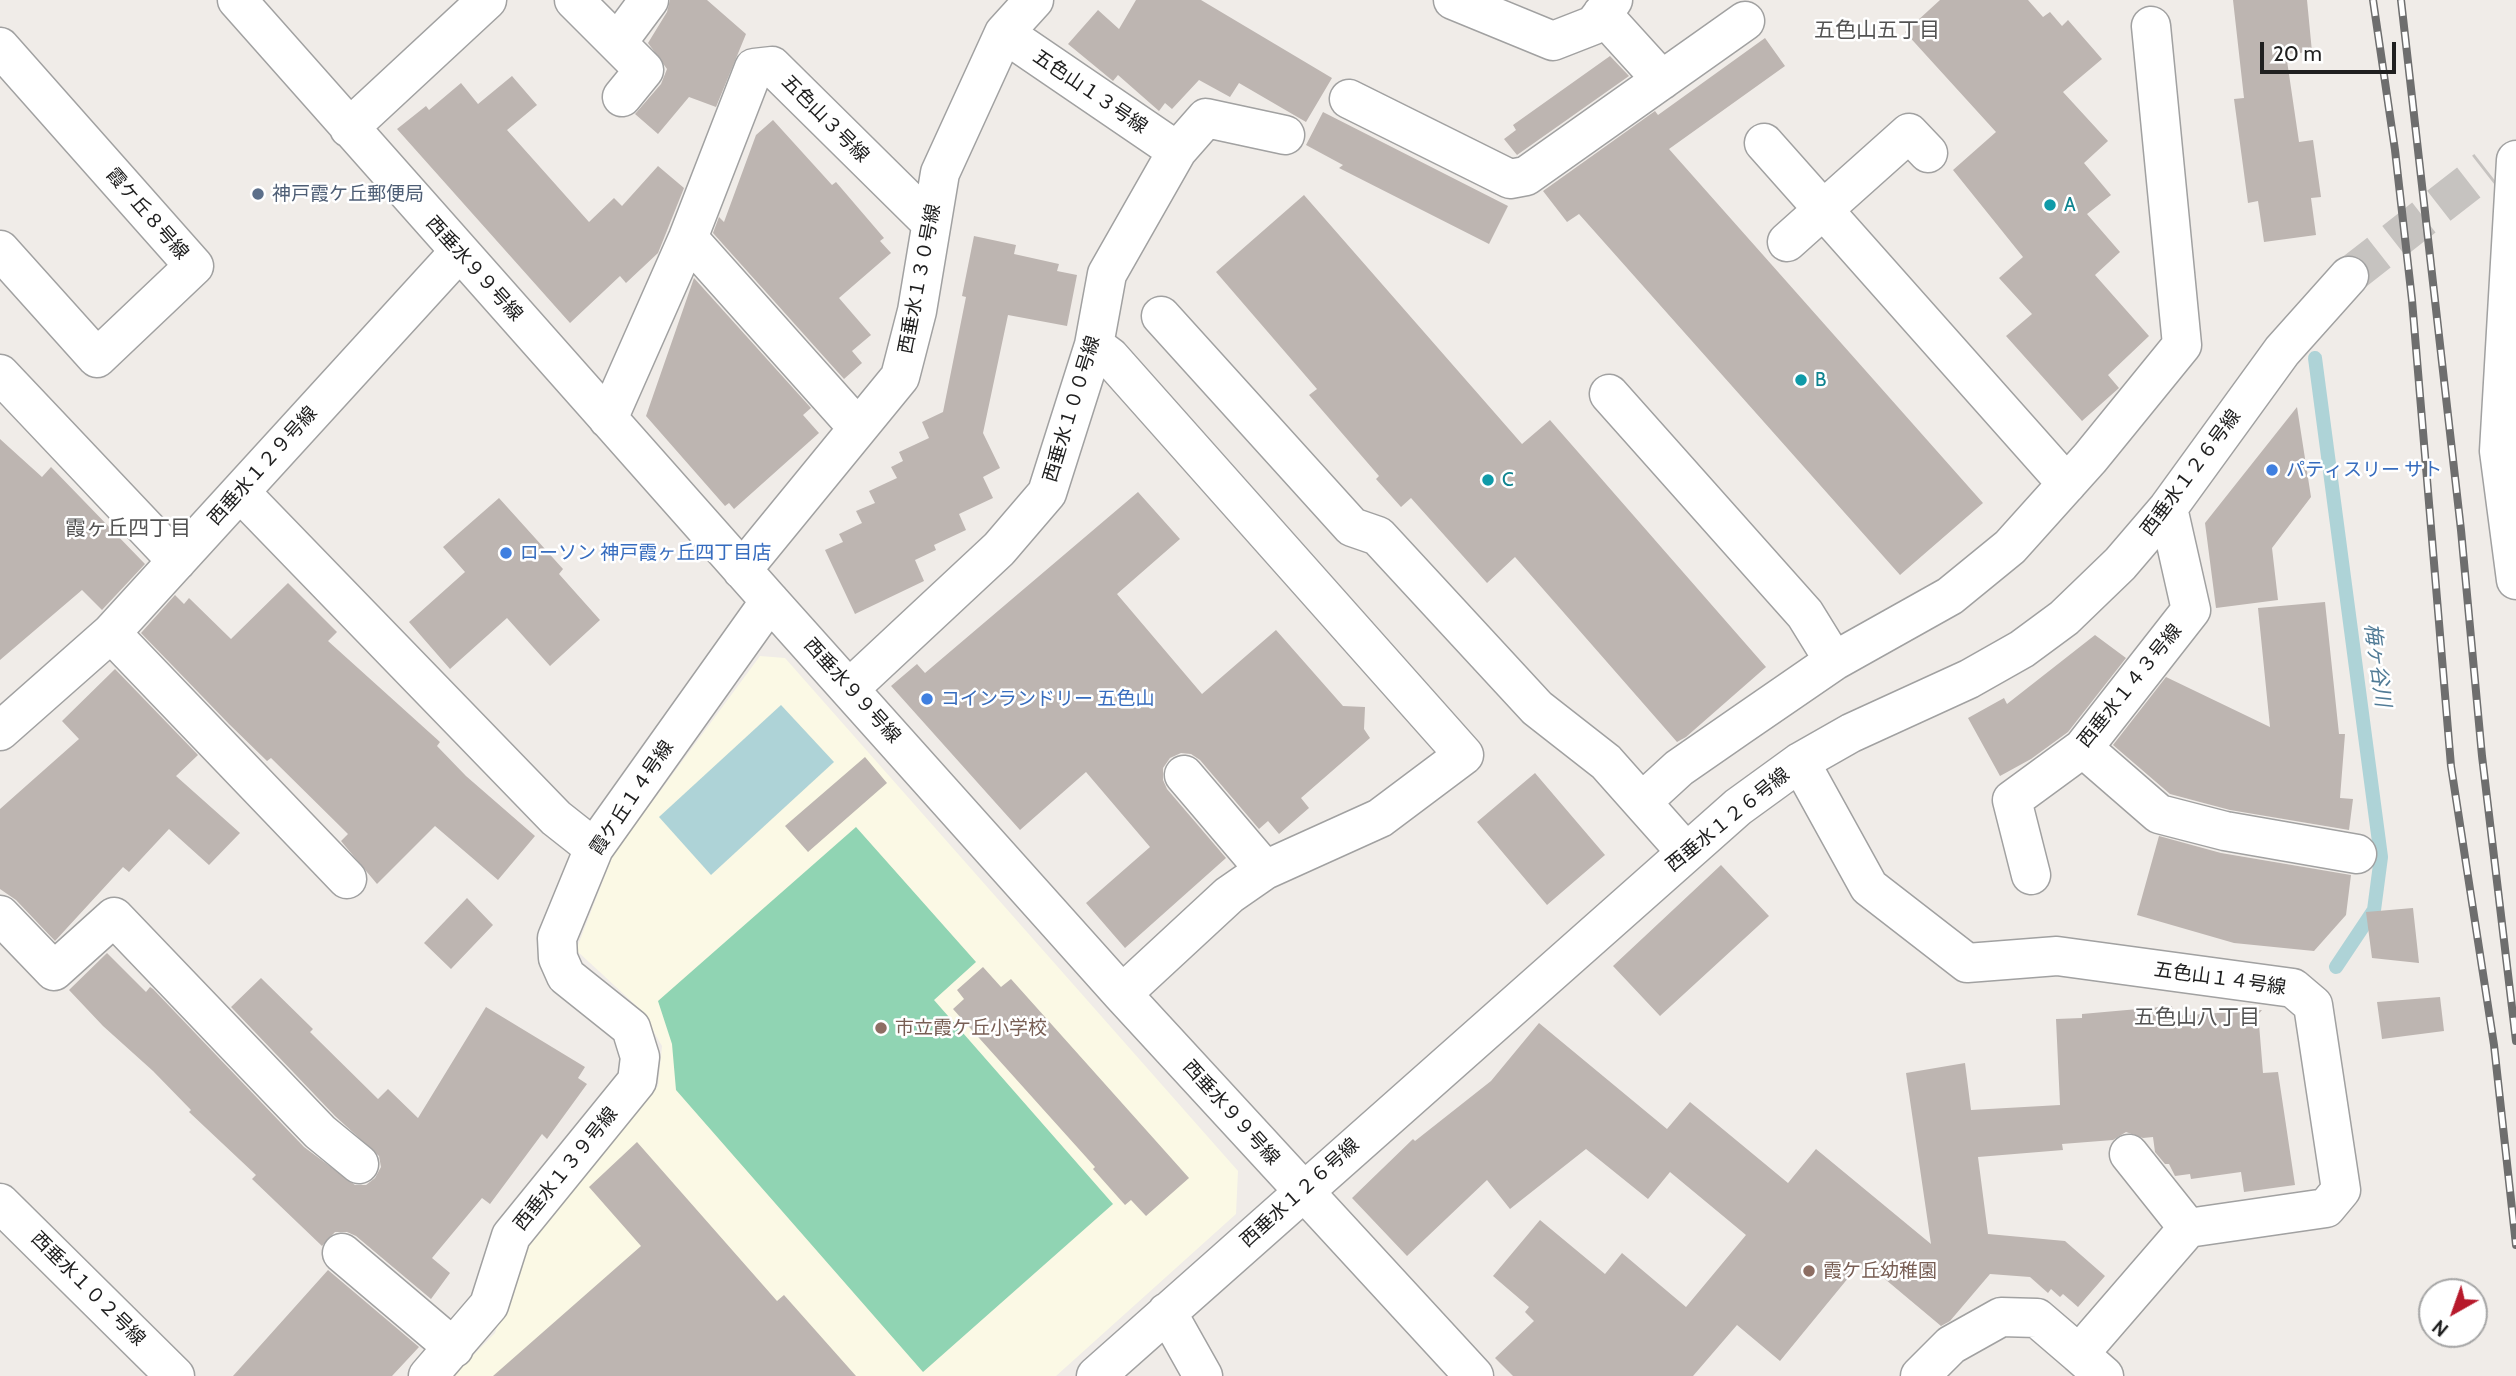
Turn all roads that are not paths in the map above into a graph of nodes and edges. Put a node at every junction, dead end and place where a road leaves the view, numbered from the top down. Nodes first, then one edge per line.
1 (237, 0) edge
2 (487, 0) edge
3 (574, 0) edge
4 (649, 0) edge
5 (1034, 0) edge
6 (1453, 0) edge
7 (1608, 7) edge
8 (1745, 21) dead end
9 (2151, 26) dead end
10 (1004, 33) junction
11 (617, 43) junction
12 (0, 47) edge
13 (1662, 80) junction
14 (622, 97) dead end
15 (1349, 99) dead end
16 (349, 128) junction
17 (1285, 135) dead end
18 (1764, 143) dead end
19 (1177, 151) junction
20 (1928, 153) dead end
21 (2506, 159) edge
22 (1823, 209) junction
23 (931, 223) junction
24 (688, 237) junction
25 (1787, 242) dead end
26 (0, 250) edge
27 (459, 252) junction
28 (2350, 276) tunnel mouth
29 (1161, 316) dead end
30 (1094, 345) junction
31 (0, 373) edge
32 (1609, 394) dead end
33 (608, 419) junction
34 (858, 428) junction
35 (2067, 484) junction
36 (240, 492) junction
37 (2168, 508) junction
38 (177, 561) junction
39 (742, 570) junction
40 (2516, 580) edge
41 (770, 601) junction
42 (111, 633) junction
43 (1835, 661) junction
44 (850, 688) junction
45 (0, 731) edge
46 (2083, 748) junction
47 (1800, 762) junction
48 (1184, 775) dead end
49 (1643, 802) junction
50 (594, 848) junction
51 (1686, 852) junction
52 (2357, 854) dead end
53 (1265, 870) junction
54 (2031, 875) dead end
55 (347, 879) dead end
56 (0, 915) edge
57 (1122, 993) junction
58 (631, 1028) joint
59 (2129, 1154) dead end
60 (359, 1164) dead end
61 (1302, 1191) junction
62 (0, 1203) edge
63 (2188, 1228) junction
64 (342, 1253) dead end
65 (1167, 1312) junction
66 (454, 1349) junction
67 (2092, 1365) edge
68 (175, 1376) edge
69 (428, 1376) edge
70 (1096, 1376) edge
71 (1203, 1376) edge
72 (1474, 1376) edge
73 (1920, 1376) edge

1 - 16 street, 西垂水９９号線
2 - 16 street
3 - 11 street
4 - 11 street
5 - 10 street, 西垂水１３０号線
6 - 7 street
7 - 13 street
8 - 13 street
9 - 35 street
10 - 19 street, 五色山１３号線
10 - 23 street, 西垂水１３０号線
11 - 14 street
12 - 26 street, 霞ケ丘８号線
13 - 15 street
16 - 27 street, 西垂水９９号線
17 - 19 street, 西垂水１００号線
18 - 22 street
19 - 30 street, 西垂水１００号線
20 - 22 street
21 - 40 street
22 - 25 street
22 - 35 street
23 - 24 street, 五色山３号線
23 - 34 street, 西垂水１３０号線
24 - 33 street, 五色山３号線
24 - 34 street
27 - 33 street, 西垂水９９号線
27 - 36 street, 西垂水１２９号線
28 - 37 street, 西垂水１２６号線
29 - 49 street
30 - 44 street, 西垂水１００号線
30 - 53 street
31 - 38 street
32 - 43 street
33 - 39 street, 西垂水９９号線
34 - 39 street, 西垂水１３０号線
35 - 43 street
36 - 38 street, 西垂水１２９号線
36 - 50 street
37 - 46 street, 西垂水１４３号線
37 - 47 street, 西垂水１２６号線
38 - 42 street, 西垂水１２９号線
39 - 41 street, 西垂水９９号線
41 - 44 street, 西垂水９９号線
41 - 50 street, 霞ケ丘１４号線
42 - 45 street, 西垂水１２９号線
42 - 55 street
43 - 49 street
44 - 57 street, 西垂水９９号線
46 - 52 street
46 - 54 street, 西垂水１４３号線
47 - 51 street, 西垂水１２６号線
47 - 63 street, 五色山１４号線
48 - 53 street
49 - 51 street
50 - 58 street, 霞ケ丘１４号線
51 - 61 street, 西垂水１２６号線
53 - 57 street
56 - 60 street
57 - 61 street, 西垂水９９号線
58 - 66 street, 西垂水１３９号線
59 - 63 street
61 - 65 street, 西垂水１２６号線
61 - 72 street, 西垂水９９号線
62 - 68 street, 西垂水１０２号線
63 - 67 street
64 - 66 street
65 - 70 street, 西垂水１２６号線
65 - 71 street
66 - 69 street, 西垂水１３９号線
67 - 73 street

